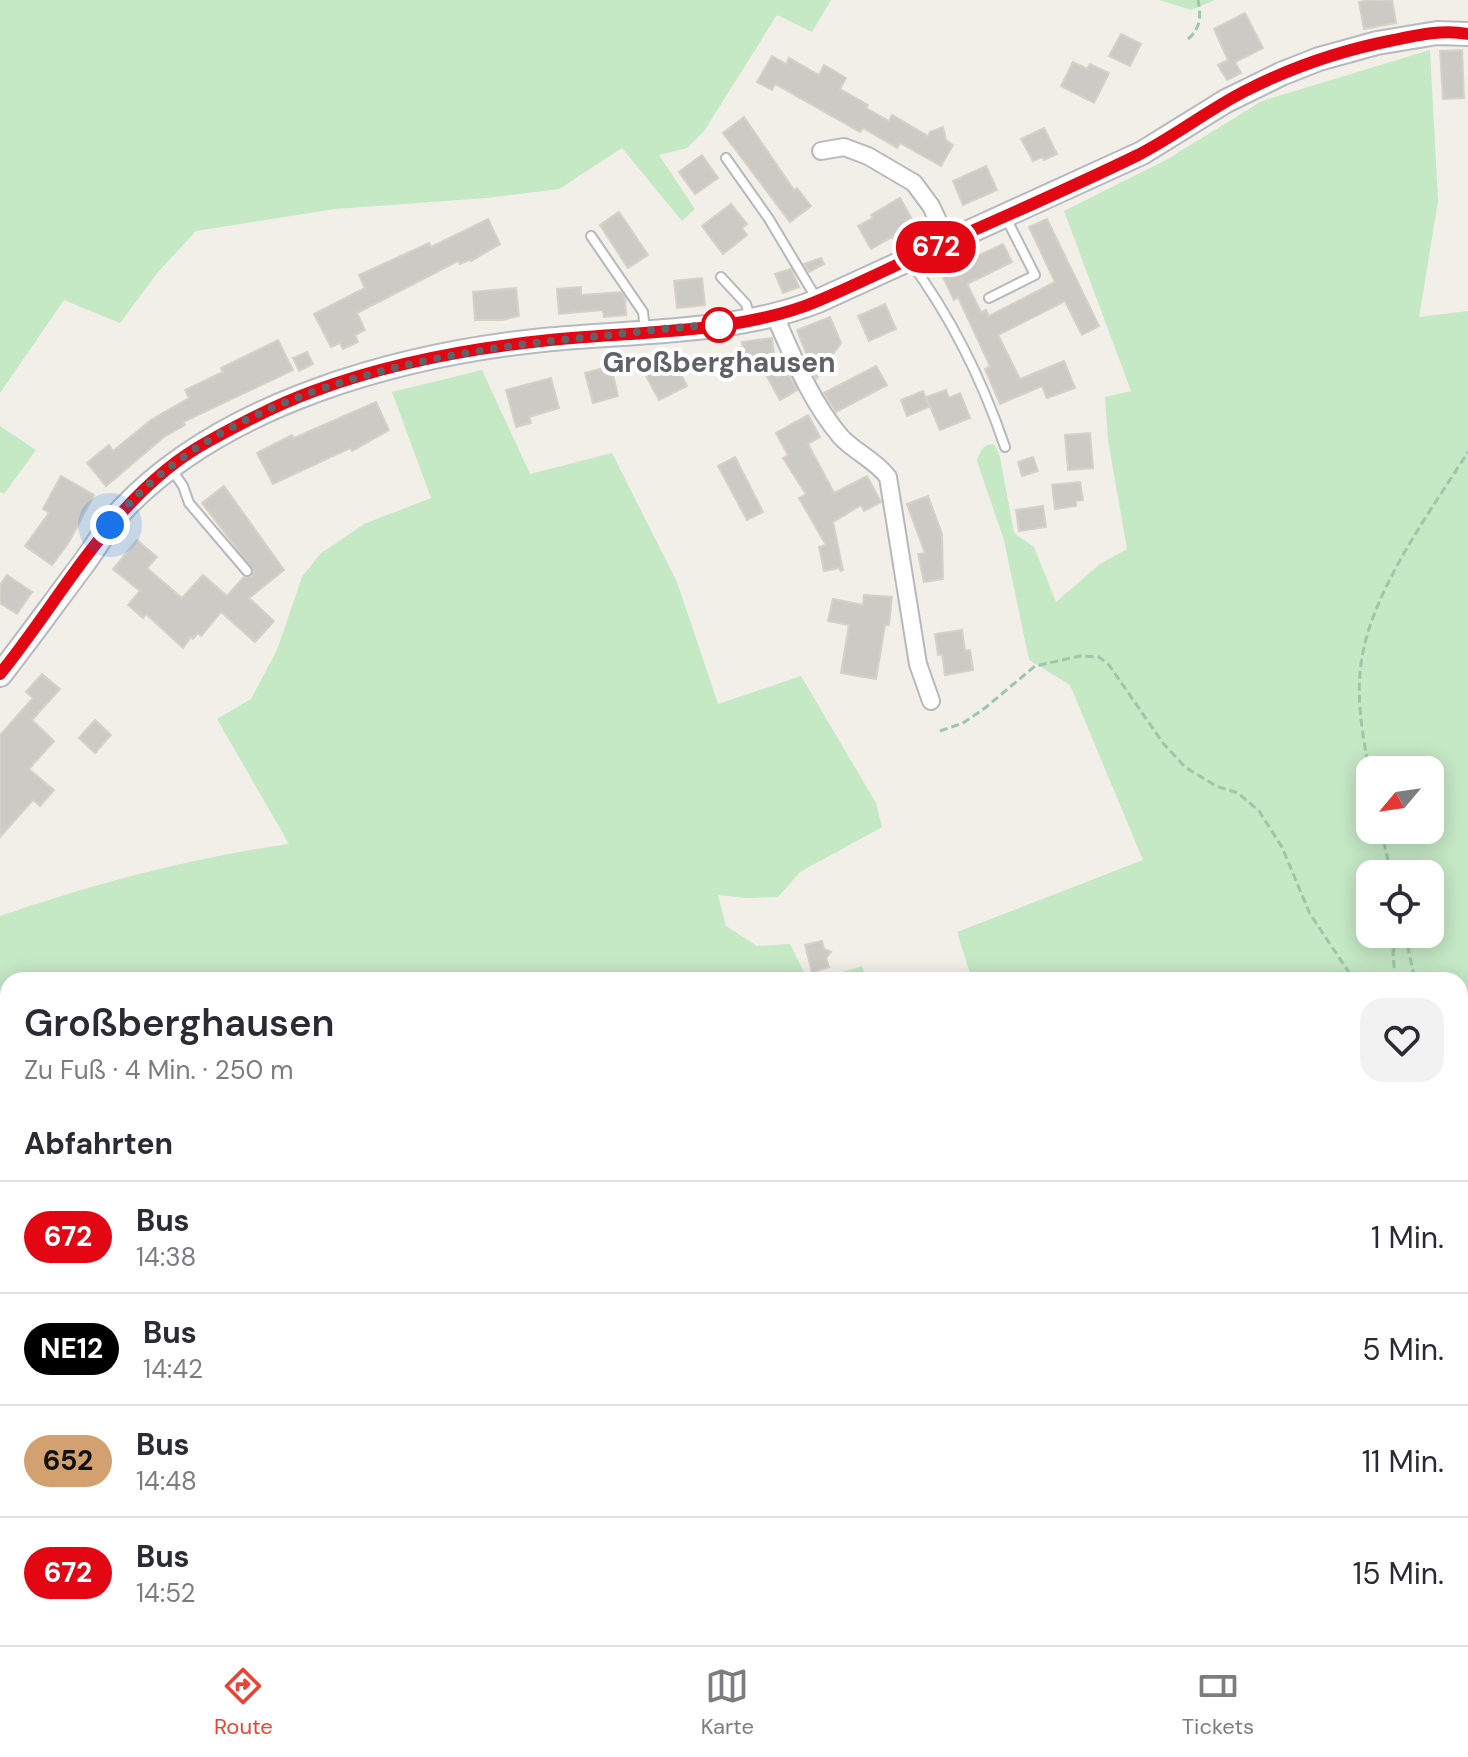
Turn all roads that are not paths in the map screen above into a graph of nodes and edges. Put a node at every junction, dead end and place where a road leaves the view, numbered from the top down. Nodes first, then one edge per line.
1 (1468, 34) edge
2 (821, 151) dead end
3 (726, 158) dead end
4 (1005, 216) junction
5 (591, 236) dead end
6 (948, 242) junction
7 (909, 260) junction
8 (721, 277) dead end
9 (989, 298) dead end
10 (818, 301) junction
11 (775, 316) junction
12 (751, 320) junction
13 (645, 331) junction
14 (1005, 447) dead end
15 (170, 467) junction
16 (247, 571) dead end
17 (0, 675) edge
18 (931, 701) dead end

1 - 4 main road
2 - 6 street
3 - 10 lane
4 - 6 main road
4 - 9 lane
5 - 13 lane
6 - 7 main road
7 - 10 main road
7 - 14 lane
8 - 12 lane
10 - 11 main road
11 - 12 main road
11 - 18 street
12 - 13 main road
13 - 15 main road
15 - 16 lane
15 - 17 main road

